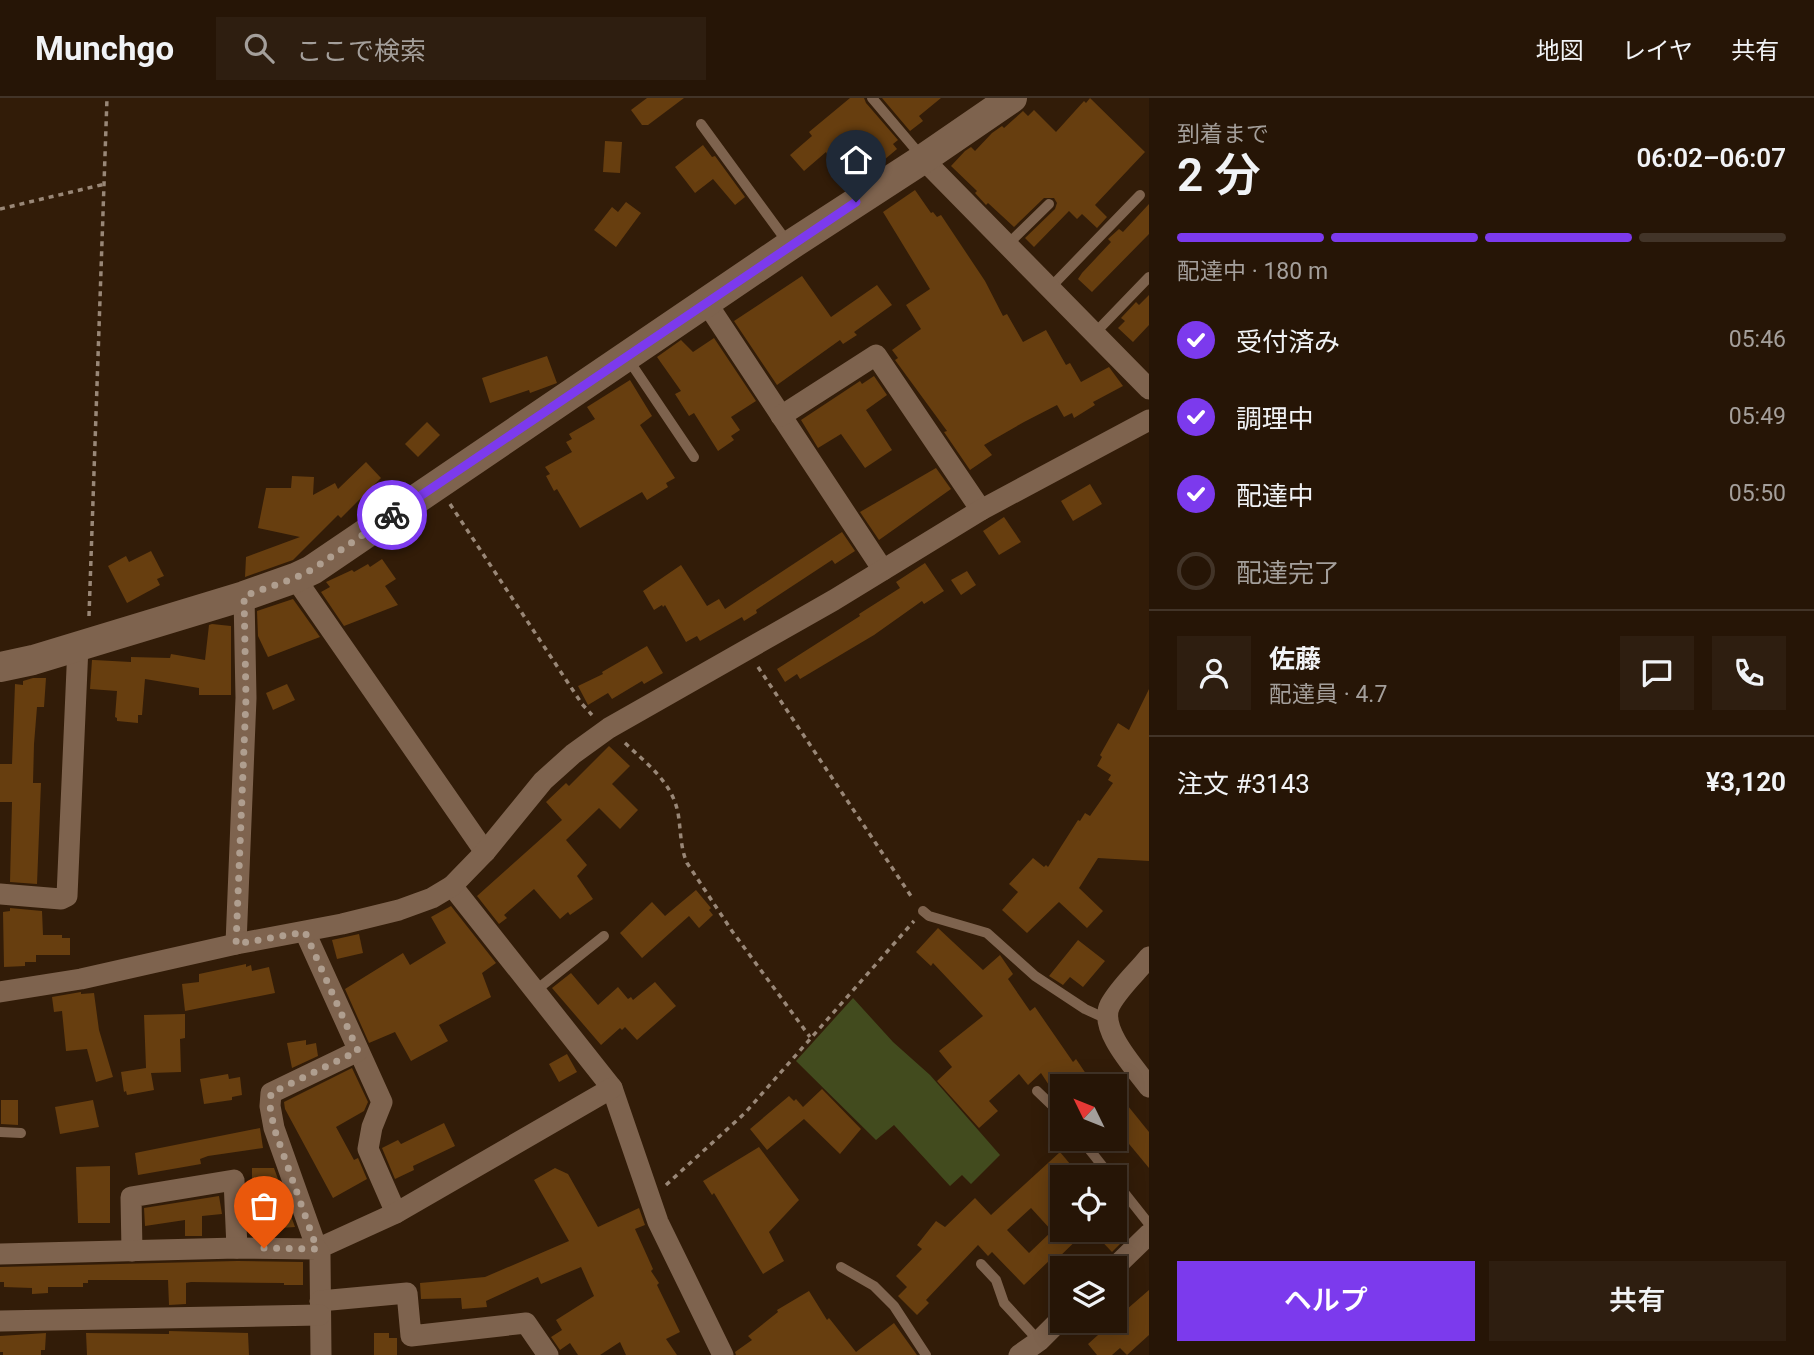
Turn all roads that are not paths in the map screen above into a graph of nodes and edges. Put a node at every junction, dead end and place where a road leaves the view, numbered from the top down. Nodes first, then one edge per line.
1 (872, 98) edge
2 (1012, 98) edge
3 (701, 124) dead end
4 (923, 159) junction
5 (1140, 195) dead end
6 (1049, 204) dead end
7 (1007, 245) junction
8 (789, 246) junction
9 (1149, 277) edge
10 (1049, 289) junction
11 (706, 302) junction
12 (1095, 333) junction
13 (626, 356) junction
14 (1149, 389) edge
15 (781, 416) junction
16 (1149, 419) edge
17 (694, 457) dead end
18 (981, 510) junction
19 (883, 570) junction
20 (295, 578) junction
21 (244, 596) junction
22 (83, 644) junction
23 (0, 667) edge
24 (485, 852) junction
25 (452, 886) junction
26 (0, 894) edge
27 (923, 911) road end
28 (305, 932) junction
29 (604, 936) dead end
30 (236, 944) junction
31 (1149, 957) edge
32 (535, 991) junction
33 (0, 992) edge
34 (1107, 1019) junction
35 (358, 1051) junction
36 (1149, 1087) edge
37 (612, 1088) junction
38 (1037, 1091) dead end
39 (1050, 1103) edge
40 (0, 1132) edge
41 (21, 1133) dead end
42 (1127, 1200) edge
43 (396, 1213) junction
44 (1148, 1235) edge
45 (237, 1248) junction
46 (317, 1249) junction
47 (132, 1251) junction
48 (0, 1254) edge
49 (1126, 1256) edge
50 (981, 1264) dead end
51 (841, 1267) dead end
52 (320, 1308) junction
53 (0, 1321) edge
54 (1050, 1330) edge
55 (1039, 1341) junction
56 (321, 1355) edge
57 (548, 1355) edge
58 (723, 1355) edge
59 (926, 1355) edge
60 (1018, 1355) edge

1 - 4 lane
2 - 4 street
3 - 8 lane
4 - 7 street
4 - 8 street
5 - 10 lane
6 - 7 lane
7 - 10 street
8 - 11 street
9 - 12 lane
10 - 12 street
11 - 13 street
11 - 15 street
12 - 14 street
13 - 17 lane
13 - 20 street
15 - 18 street
15 - 19 street
16 - 18 street
18 - 19 street
19 - 24 street
20 - 21 street
20 - 24 street
21 - 22 street
21 - 30 street
22 - 23 street
22 - 26 street
24 - 25 street
25 - 28 street
25 - 32 street
27 - 34 lane
28 - 30 street
28 - 35 street
29 - 32 lane
30 - 33 street
31 - 34 street
32 - 37 street
34 - 36 street
35 - 43 street
35 - 46 street
37 - 43 street
37 - 58 street
38 - 39 lane
40 - 41 lane
42 - 44 lane
43 - 46 street
44 - 49 street
45 - 46 street
45 - 47 street
45 - 47 street
46 - 52 street
47 - 48 street
50 - 55 lane
51 - 59 lane
52 - 53 street
52 - 56 street
52 - 57 street
54 - 55 street
55 - 60 street

